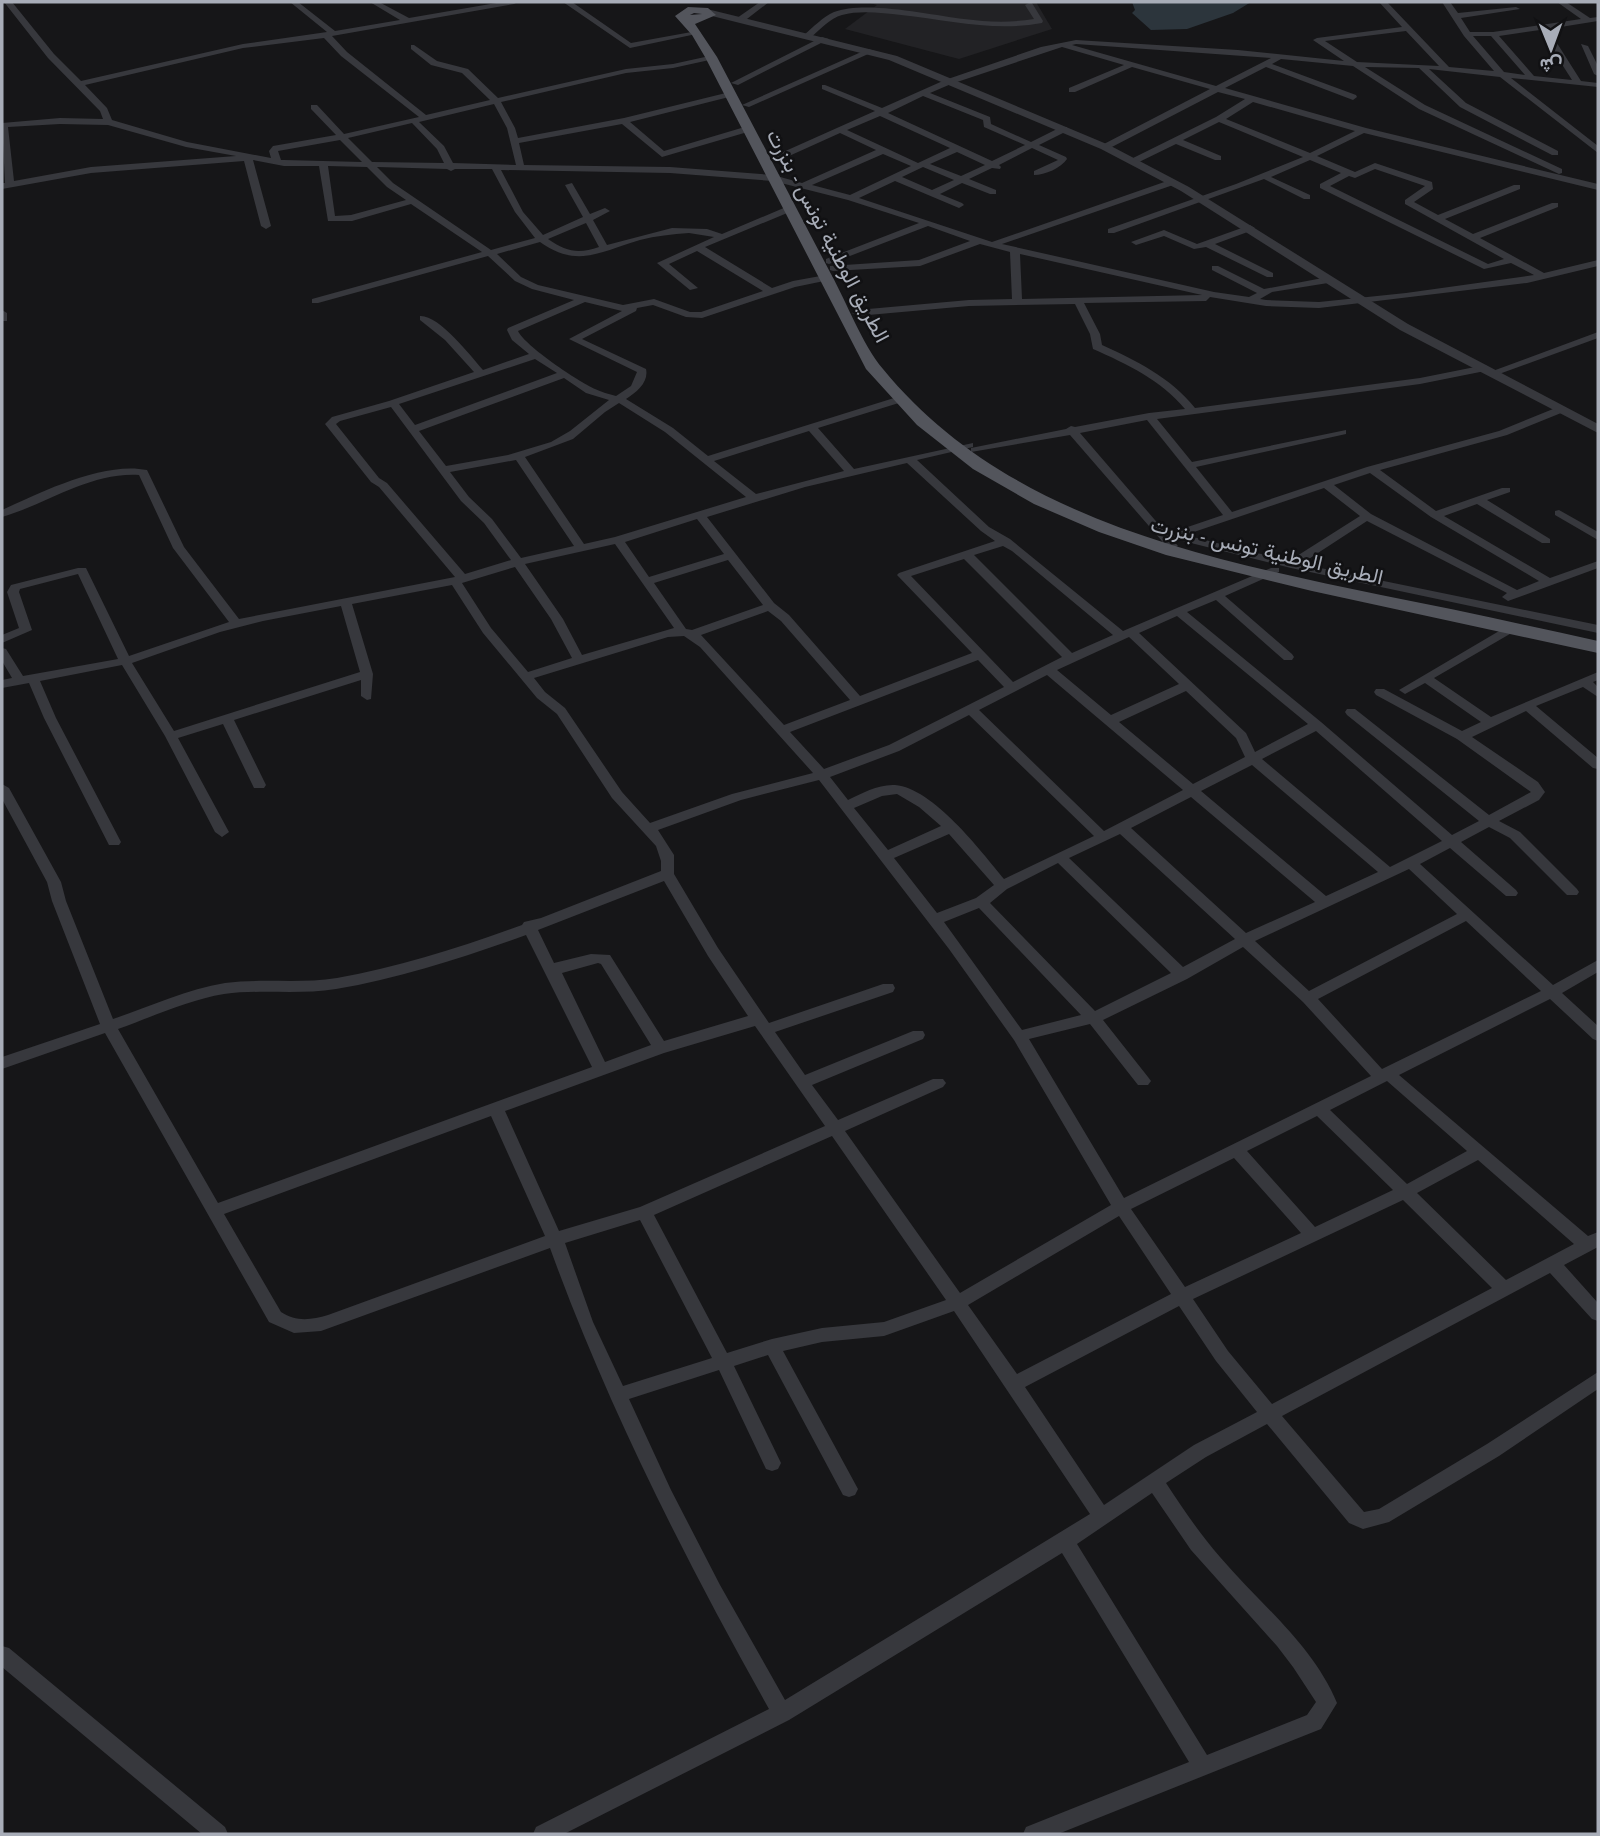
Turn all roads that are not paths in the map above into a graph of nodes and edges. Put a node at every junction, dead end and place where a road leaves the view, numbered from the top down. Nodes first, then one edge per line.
1 (8, 2) edge
2 (294, 2) edge
3 (374, 2) edge
4 (514, 2) edge
5 (567, 2) edge
6 (765, 2) edge
7 (1383, 2) edge
8 (1446, 2) edge
9 (1561, 2) edge
10 (1029, 5) dead end
11 (1516, 9) dead end
12 (680, 11) edge
13 (1455, 16) junction
14 (704, 19) junction
15 (1598, 19) edge
16 (407, 20) junction
17 (740, 20) junction
18 (1589, 21) junction
19 (1542, 26) junction
20 (1409, 28) junction
21 (1467, 34) junction
22 (1493, 34) junction
23 (330, 35) junction
24 (808, 36) junction
25 (824, 39) junction
26 (1059, 44) junction
27 (1584, 46) dead end
28 (414, 47) dead end
29 (871, 51) junction
30 (1282, 56) junction
31 (711, 57) junction
32 (1265, 64) junction
33 (1353, 64) junction
34 (1129, 66) junction
35 (1422, 66) junction
36 (1446, 68) junction
37 (1501, 74) junction
38 (1598, 74) edge
39 (1532, 78) junction
40 (948, 82) junction
41 (80, 83) junction
42 (1578, 83) junction
43 (1598, 85) edge
44 (825, 87) dead end
45 (733, 88) junction
46 (1072, 90) dead end
47 (1214, 90) junction
48 (925, 94) junction
49 (1353, 97) dead end
50 (1252, 99) junction
51 (497, 102) junction
52 (747, 105) junction
53 (314, 107) dead end
54 (882, 112) junction
55 (424, 116) junction
56 (1219, 119) junction
57 (413, 120) junction
58 (624, 121) junction
59 (108, 122) junction
60 (2, 125) edge
61 (747, 129) junction
62 (840, 130) junction
63 (1064, 130) junction
64 (1363, 130) junction
65 (342, 137) junction
66 (513, 141) junction
67 (1177, 141) junction
68 (1034, 145) junction
69 (1105, 147) junction
70 (1597, 148) edge
71 (955, 149) junction
72 (882, 151) junction
73 (1555, 153) dead end
74 (1313, 157) junction
75 (248, 158) junction
76 (1218, 158) dead end
77 (775, 159) junction
78 (1134, 161) junction
79 (277, 162) junction
80 (323, 164) junction
81 (991, 164) junction
82 (920, 165) junction
83 (371, 166) junction
84 (451, 168) junction
85 (496, 169) junction
86 (521, 169) junction
87 (1002, 170) dead end
88 (1037, 173) dead end
89 (1347, 173) junction
90 (1267, 177) junction
91 (896, 178) junction
92 (1565, 178) junction
93 (960, 180) junction
94 (1173, 181) junction
95 (789, 182) junction
96 (569, 185) dead end
97 (6, 186) edge
98 (1517, 187) dead end
99 (1598, 187) edge
100 (993, 192) dead end
101 (932, 194) junction
102 (1307, 197) dead end
103 (851, 198) junction
104 (1203, 200) junction
105 (411, 201) junction
106 (959, 205) dead end
107 (1555, 205) dead end
108 (789, 209) junction
109 (605, 211) dead end
110 (1438, 218) junction
111 (588, 219) junction
112 (928, 223) junction
113 (266, 226) dead end
114 (1250, 228) junction
115 (1111, 232) dead end
116 (723, 237) junction
117 (1473, 237) junction
118 (541, 239) junction
119 (978, 241) junction
120 (1136, 242) dead end
121 (1206, 243) junction
122 (993, 245) junction
123 (698, 247) junction
124 (605, 248) junction
125 (1015, 251) junction
126 (490, 253) junction
127 (1513, 259) junction
128 (1598, 262) edge
129 (1215, 268) dead end
130 (829, 269) junction
131 (1270, 275) dead end
132 (1544, 277) junction
133 (1328, 280) junction
134 (693, 288) dead end
135 (771, 291) junction
136 (1262, 292) junction
137 (1214, 295) junction
138 (584, 299) junction
139 (1078, 301) junction
140 (1250, 301) junction
141 (1361, 301) junction
142 (315, 302) dead end
143 (1017, 302) junction
144 (636, 307) junction
145 (857, 313) junction
146 (422, 317) dead end
147 (1598, 335) edge
148 (536, 355) junction
149 (1490, 370) junction
150 (480, 373) junction
151 (565, 374) junction
152 (618, 400) junction
153 (898, 400) junction
154 (393, 403) junction
155 (1562, 410) junction
156 (1192, 411) junction
157 (1149, 416) junction
158 (812, 428) junction
159 (1071, 429) junction
160 (1598, 429) edge
161 (412, 430) junction
162 (1342, 432) dead end
163 (966, 449) junction
164 (519, 456) junction
165 (708, 459) junction
166 (911, 461) junction
167 (1188, 466) junction
168 (1371, 469) junction
169 (444, 470) junction
170 (851, 472) junction
171 (1325, 484) junction
172 (1506, 490) dead end
173 (754, 498) junction
174 (1479, 500) junction
175 (1559, 513) dead end
176 (2, 514) edge
177 (699, 514) junction
178 (1228, 515) junction
179 (1435, 515) junction
180 (1367, 516) junction
181 (1598, 537) edge
182 (1169, 539) junction
183 (618, 540) junction
184 (1006, 541) junction
185 (1546, 541) dead end
186 (581, 548) junction
187 (967, 555) junction
188 (728, 556) junction
189 (518, 562) junction
190 (1598, 564) edge
191 (1291, 565) junction
192 (1269, 573) junction
193 (458, 579) junction
194 (647, 581) junction
195 (1547, 581) junction
196 (1515, 593) junction
197 (1217, 595) junction
198 (346, 601) junction
199 (770, 606) junction
200 (1485, 610) junction
201 (1178, 611) junction
202 (236, 623) junction
203 (1511, 628) junction
204 (1598, 629) edge
205 (687, 632) junction
206 (1125, 633) junction
207 (1561, 635) junction
208 (2, 639) edge
209 (1598, 639) edge
210 (1598, 647) edge
211 (2, 652) edge
212 (981, 654) junction
213 (1288, 657) dead end
214 (1070, 658) junction
215 (579, 660) junction
216 (125, 661) junction
217 (1047, 668) junction
218 (367, 674) junction
219 (527, 676) junction
220 (1598, 676) edge
221 (1426, 678) junction
222 (27, 680) junction
223 (1584, 681) junction
224 (2, 684) edge
225 (1185, 686) junction
226 (1011, 687) junction
227 (1405, 690) dead end
228 (1381, 692) dead end
229 (1598, 693) edge
230 (368, 696) dead end
231 (859, 702) junction
232 (1527, 705) junction
233 (970, 708) junction
234 (1351, 712) dead end
235 (227, 719) junction
236 (1110, 721) junction
237 (1490, 722) junction
238 (1317, 725) junction
239 (783, 730) junction
240 (171, 736) junction
241 (1462, 736) junction
242 (1251, 758) junction
243 (1598, 765) edge
244 (822, 775) junction
245 (259, 785) dead end
246 (1190, 790) junction
247 (4, 797) edge
248 (846, 806) junction
249 (1488, 821) junction
250 (951, 827) junction
251 (1121, 827) junction
252 (648, 829) junction
253 (222, 832) dead end
254 (1103, 837) junction
255 (1453, 840) junction
256 (114, 842) dead end
257 (885, 857) junction
258 (1060, 857) junction
259 (1411, 863) junction
260 (1388, 873) junction
261 (667, 874) junction
262 (1002, 886) junction
263 (1572, 892) dead end
264 (1511, 893) dead end
265 (981, 902) junction
266 (1324, 902) junction
267 (1466, 915) junction
268 (934, 920) junction
269 (529, 926) junction
270 (1245, 940) junction
271 (1598, 965) edge
272 (553, 970) junction
273 (1182, 975) junction
274 (888, 988) dead end
275 (1552, 992) junction
276 (1308, 998) junction
277 (1093, 1018) junction
278 (762, 1024) junction
279 (108, 1026) junction
280 (918, 1035) dead end
281 (1598, 1035) edge
282 (1019, 1036) junction
283 (660, 1048) junction
284 (2, 1063) edge
285 (601, 1069) junction
286 (1383, 1074) junction
287 (1143, 1081) dead end
288 (803, 1082) junction
289 (938, 1083) dead end
290 (495, 1107) junction
291 (1318, 1107) junction
292 (837, 1130) junction
293 (1236, 1149) junction
294 (1480, 1152) junction
295 (1405, 1192) junction
296 (1121, 1207) junction
297 (214, 1211) junction
298 (644, 1212) junction
299 (1313, 1236) junction
300 (555, 1239) junction
301 (1593, 1242) edge
302 (1553, 1265) junction
303 (1505, 1290) junction
304 (1182, 1296) junction
305 (957, 1303) junction
306 (1598, 1314) edge
307 (772, 1346) junction
308 (723, 1361) junction
309 (1598, 1380) edge
310 (1014, 1384) junction
311 (619, 1395) junction
312 (1270, 1413) junction
313 (772, 1463) dead end
314 (1154, 1481) junction
315 (849, 1489) dead end
316 (1102, 1517) junction
317 (1065, 1541) junction
318 (2, 1655) edge
319 (782, 1713) junction
320 (1203, 1767) junction
321 (218, 1834) edge
322 (542, 1834) edge
323 (1032, 1834) edge

1 - 41 street
2 - 23 street
3 - 16 street
4 - 16 street
5 - 14 street
6 - 17 street
7 - 20 street
8 - 13 street
9 - 18 street
10 - 24 street
11 - 13 street
12 - 14 main road, الطريق الوطنية تونس - بنزرت
12 - 14 main road
13 - 21 street
14 - 17 street
14 - 31 main road, الطريق الوطنية تونس - بنزرت
14 - 45 main road, الطريق الوطنية تونس - بنزرت
15 - 18 street
16 - 23 street
17 - 24 street
18 - 19 street
19 - 22 street
19 - 42 street
20 - 33 street
20 - 36 street
21 - 22 street
21 - 37 street
22 - 39 street
23 - 41 street
23 - 55 street
24 - 25 street
25 - 29 street
25 - 45 street
26 - 30 street
26 - 34 street
26 - 40 street
27 - 38 street
28 - 51 street
29 - 40 street
29 - 52 street
30 - 32 street
30 - 33 street
31 - 45 main road, الطريق الوطنية تونس - بنزرت
31 - 51 street
32 - 47 street
32 - 49 street
33 - 35 street
33 - 92 street
34 - 46 street
34 - 47 street
35 - 36 street
35 - 73 street
36 - 37 street
37 - 39 street
37 - 70 street
39 - 42 street
40 - 48 street
40 - 63 street
41 - 59 street
42 - 43 street
44 - 54 street
45 - 52 main road, الطريق الوطنية تونس - بنزرت
45 - 58 street
45 - 61 main road, الطريق الوطنية تونس - بنزرت
47 - 50 street
47 - 69 street
48 - 54 street
48 - 68 street
50 - 56 street
50 - 64 street
51 - 55 street
51 - 66 street
52 - 77 main road, الطريق الوطنية تونس - بنزرت
53 - 65 street
54 - 62 street
54 - 71 street
55 - 57 street
56 - 67 street
56 - 74 street
57 - 65 street
57 - 84 street
58 - 61 street
58 - 66 street
59 - 60 street
59 - 75 street
60 - 97 street
61 - 95 main road, الطريق الوطنية تونس - بنزرت
62 - 72 street
62 - 77 street
63 - 68 street
63 - 69 street
64 - 74 street
64 - 92 street
65 - 79 street
65 - 83 street
66 - 86 street
67 - 76 street
67 - 78 street
68 - 81 street
68 - 88 street
69 - 78 street
71 - 81 street
71 - 82 street
72 - 82 street
72 - 95 street
74 - 89 street
74 - 90 street
75 - 79 street
75 - 97 street
75 - 113 street
77 - 95 main road, الطريق الوطنية تونس - بنزرت
78 - 94 street
79 - 80 street
80 - 83 street
80 - 105 street
81 - 87 street
81 - 93 street
82 - 91 street
82 - 93 street
83 - 84 street
83 - 105 street
84 - 85 street
85 - 86 street
85 - 118 street
86 - 95 street
89 - 110 street
89 - 127 street
90 - 102 street
90 - 104 street
91 - 101 street
91 - 103 street
92 - 99 street
93 - 100 street
93 - 101 street
94 - 104 street
94 - 122 street
95 - 103 street
95 - 108 main road, الطريق الوطنية تونس - بنزرت
95 - 130 main road, الطريق الوطنية تونس - بنزرت
96 - 111 street
98 - 110 street
101 - 106 street
103 - 112 street
104 - 114 street
104 - 115 street
105 - 126 street
107 - 117 street
108 - 116 street
108 - 130 main road, الطريق الوطنية تونس - بنزرت
109 - 111 street
110 - 117 street
111 - 118 street
111 - 124 street
112 - 119 street
112 - 130 street
114 - 121 street
114 - 133 street
116 - 123 street
116 - 124 street
117 - 127 street
118 - 124 street
118 - 126 street
119 - 122 street
119 - 130 street
120 - 121 street
121 - 131 street
122 - 125 street
123 - 134 street
123 - 135 street
125 - 137 street
125 - 143 street
126 - 138 street
126 - 142 street
127 - 132 street
128 - 132 street
129 - 136 street
130 - 135 street
130 - 145 main road, الطريق الوطنية تونس - بنزرت
130 - 153 main road, الطريق الوطنية تونس - بنزرت
132 - 141 street
133 - 136 street
133 - 141 street
135 - 144 street
136 - 140 street
137 - 139 street
137 - 140 street
138 - 144 street
138 - 148 street
139 - 143 street
139 - 156 street
140 - 141 street
141 - 149 street
143 - 145 street
144 - 152 street
145 - 163 main road, الطريق الوطنية تونس - بنزرت
146 - 150 street
147 - 149 street
148 - 150 street
148 - 151 street
149 - 155 street
149 - 156 street
150 - 154 street
151 - 152 street
151 - 161 street
152 - 164 street
152 - 165 street
153 - 158 street
153 - 163 main road, الطريق الوطنية تونس - بنزرت
154 - 161 street
154 - 193 street
155 - 160 street
155 - 168 street
156 - 157 street
157 - 159 street
157 - 167 street
158 - 165 street
158 - 170 street
159 - 163 street
159 - 182 street
161 - 169 street
162 - 167 street
163 - 166 street
163 - 182 main road, الطريق الوطنية تونس - بنزرت
163 - 192 main road, الطريق الوطنية تونس - بنزرت
164 - 169 street
164 - 186 street
165 - 173 street
166 - 170 street
166 - 184 street
167 - 178 street
168 - 171 street
168 - 179 street
169 - 189 street
170 - 173 street
171 - 178 street
171 - 180 street
172 - 174 street
173 - 177 street
174 - 179 street
174 - 185 street
175 - 181 street
176 - 202 street
177 - 183 street
177 - 188 street
178 - 182 street
179 - 195 street
180 - 191 street
180 - 196 street
182 - 191 street
182 - 192 main road, الطريق الوطنية تونس - بنزرت
183 - 186 street
183 - 194 street
184 - 187 street
184 - 206 street
186 - 189 street
187 - 212 street
187 - 214 street
188 - 194 street
188 - 199 street
189 - 193 street
189 - 215 street
190 - 195 street
191 - 200 street
192 - 197 street
192 - 200 main road, الطريق الوطنية تونس - بنزرت
192 - 203 main road, الطريق الوطنية تونس - بنزرت
193 - 198 street
193 - 219 street
194 - 205 street
195 - 196 street
196 - 200 street
197 - 201 street
197 - 213 street
198 - 202 street
198 - 218 street
199 - 205 street
199 - 231 street
200 - 204 street
200 - 207 main road, الطريق الوطنية تونس - بنزرت
201 - 206 street
201 - 238 street
202 - 216 street
203 - 207 main road, الطريق الوطنية تونس - بنزرت
203 - 221 street
205 - 215 street
205 - 239 street
206 - 214 street
206 - 225 street
207 - 209 main road, الطريق الوطنية تونس - بنزرت
207 - 210 main road, الطريق الوطنية تونس - بنزرت
208 - 216 street
211 - 222 street
212 - 226 street
212 - 231 street
214 - 217 street
215 - 219 street
216 - 222 street
216 - 240 street
217 - 226 street
217 - 236 street
218 - 230 street
218 - 235 street
219 - 252 street
220 - 223 street
221 - 227 street
221 - 237 street
222 - 224 street
222 - 256 street
223 - 229 street
223 - 232 street
225 - 236 street
225 - 242 street
226 - 233 street
228 - 241 street
231 - 239 street
232 - 237 street
232 - 243 street
233 - 244 street
233 - 254 street
234 - 249 street
235 - 240 street
235 - 245 street
236 - 246 street
237 - 241 street
238 - 242 street
238 - 255 street
239 - 244 street
240 - 253 street
241 - 249 street
242 - 246 street
242 - 260 street
244 - 248 street
244 - 252 street
246 - 251 street
246 - 266 street
247 - 279 street
248 - 250 street
248 - 257 street
249 - 255 street
249 - 263 street
250 - 257 street
250 - 262 street
251 - 254 street
251 - 270 street
252 - 261 street
254 - 258 street
255 - 259 street
255 - 264 street
257 - 268 street
258 - 262 street
258 - 273 street
259 - 260 street
259 - 267 street
260 - 266 street
261 - 269 street
261 - 278 street
262 - 265 street
265 - 268 street
265 - 277 street
266 - 270 street
267 - 275 street
267 - 276 street
268 - 282 street
269 - 272 street
269 - 279 street
270 - 273 street
270 - 276 street
271 - 275 street
272 - 283 street
272 - 285 street
273 - 277 street
274 - 278 street
275 - 281 street
275 - 286 street
276 - 286 street
277 - 282 street
277 - 287 street
278 - 283 street
278 - 288 street
279 - 284 street
279 - 297 street
280 - 288 street
282 - 296 street
283 - 285 street
285 - 290 street
286 - 291 street
286 - 294 street
288 - 292 street
289 - 292 street
290 - 297 street
290 - 300 street
291 - 293 street
291 - 295 street
292 - 298 street
292 - 305 street
293 - 296 street
293 - 299 street
294 - 295 street
294 - 301 street
295 - 299 street
295 - 303 street
296 - 304 street
296 - 305 street
297 - 300 street
298 - 300 street
298 - 308 street
299 - 304 street
300 - 311 street
301 - 302 street
302 - 303 street
302 - 306 street
303 - 312 street
304 - 310 street
304 - 312 street
305 - 307 street
305 - 310 street
307 - 308 street
307 - 315 street
308 - 311 street
308 - 313 street
309 - 312 street
310 - 316 street
311 - 319 street
312 - 314 street
314 - 316 street
314 - 320 street
316 - 317 street
317 - 319 street
317 - 320 street
318 - 321 street
319 - 322 street
320 - 323 street

